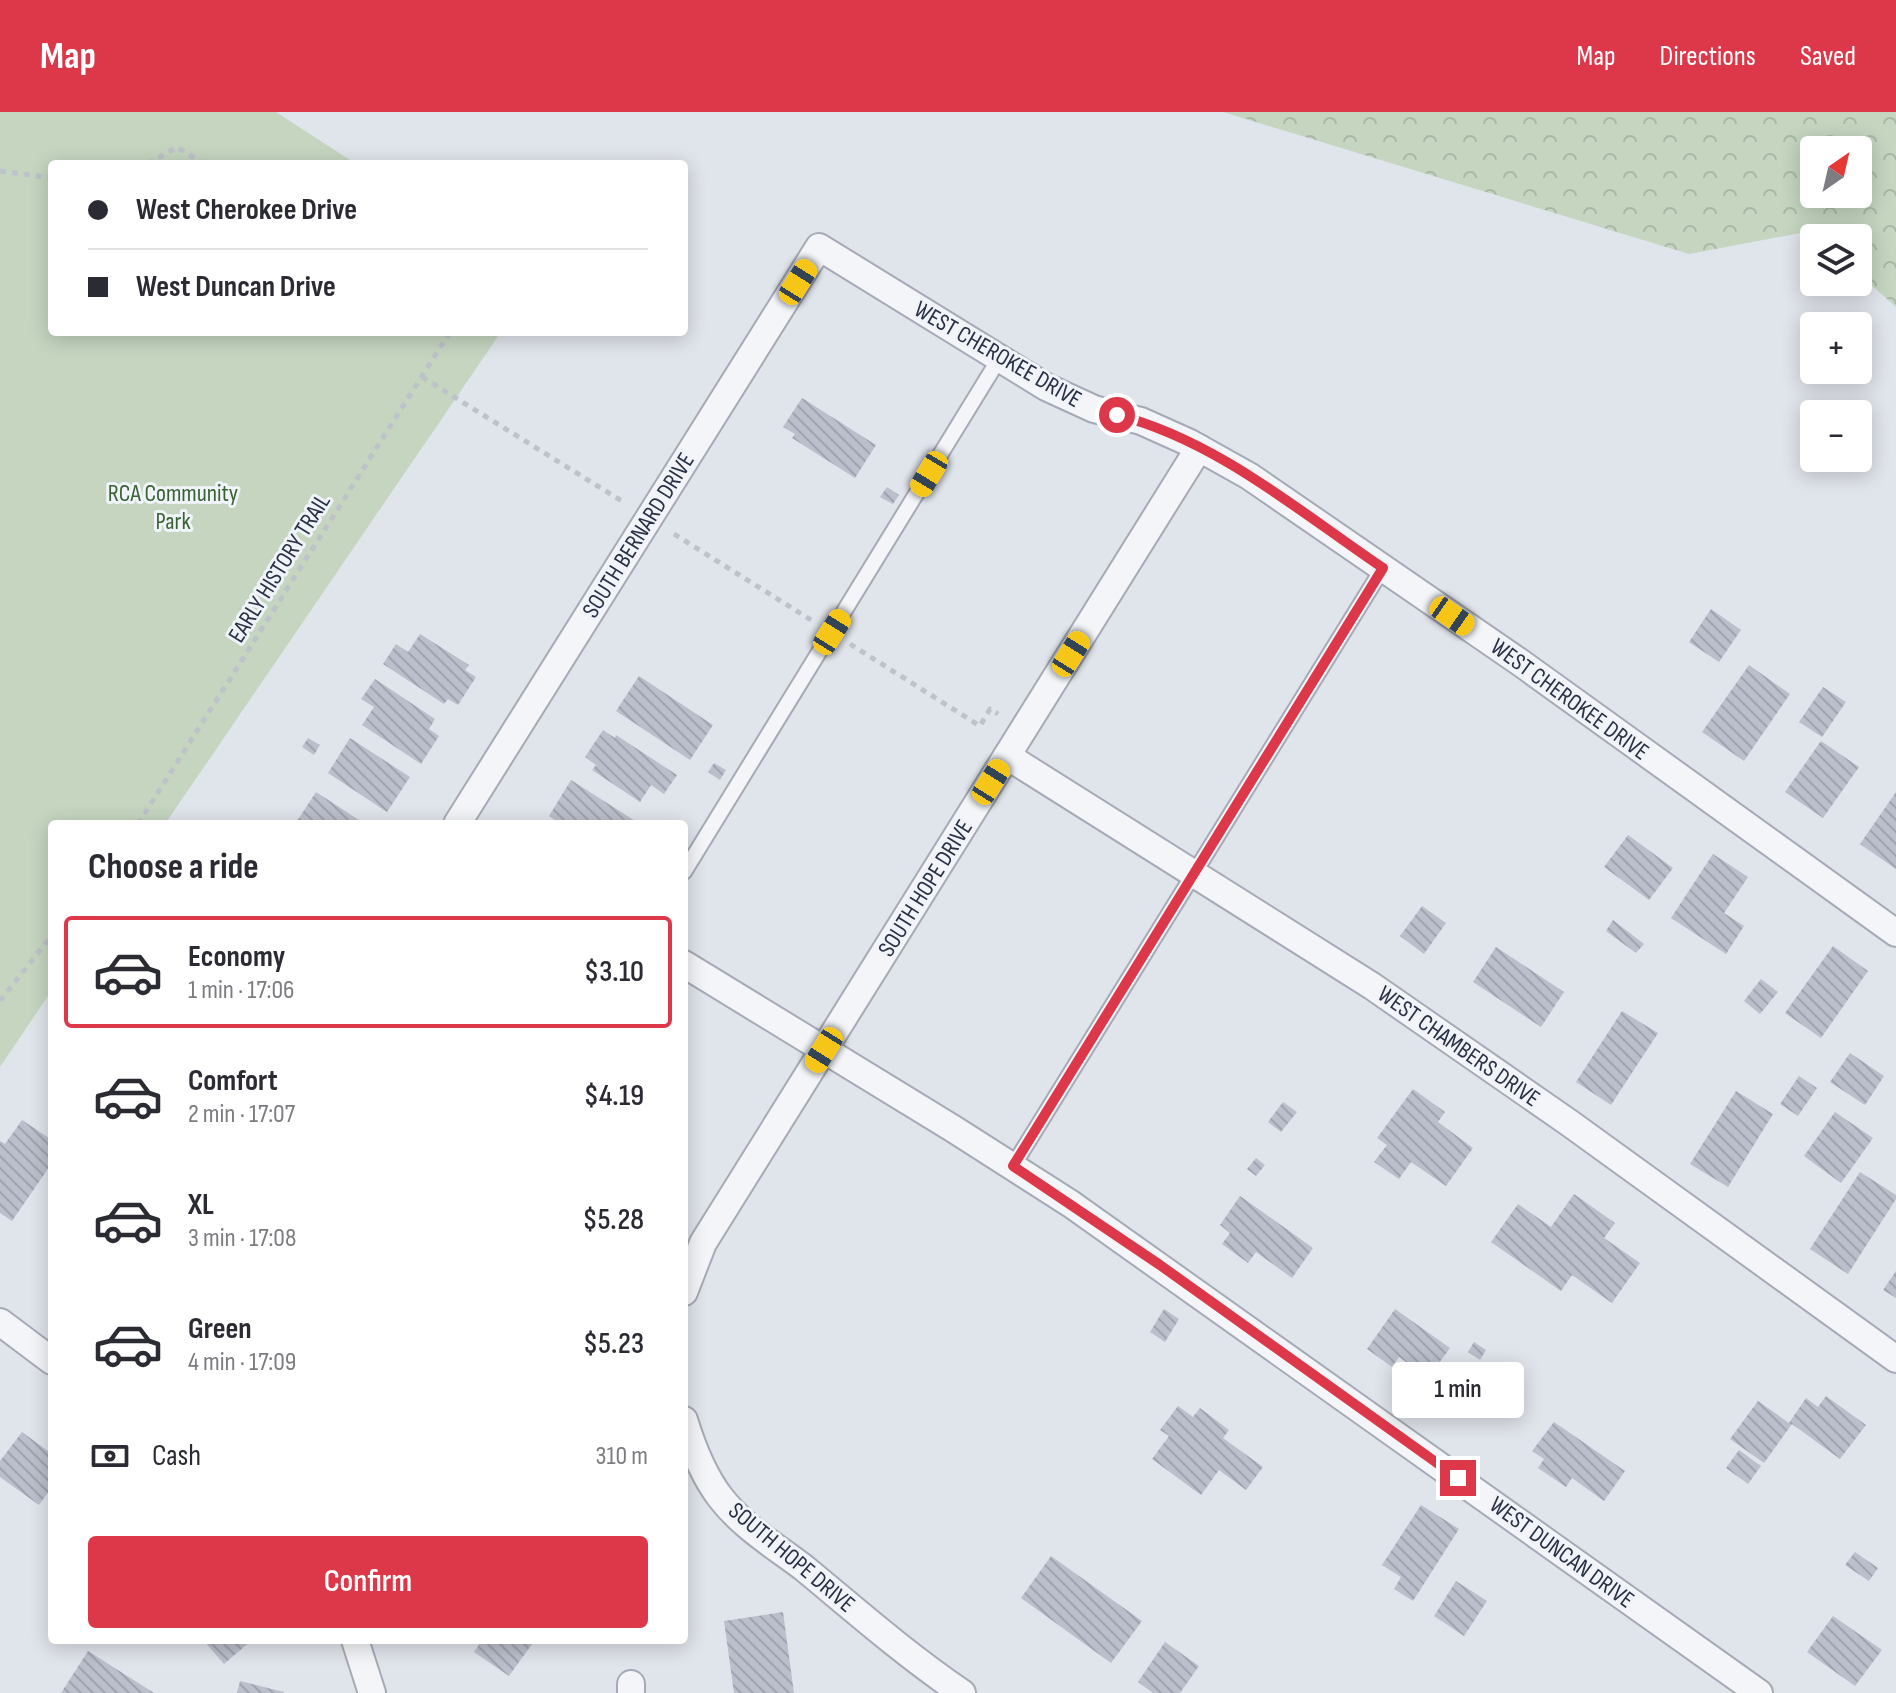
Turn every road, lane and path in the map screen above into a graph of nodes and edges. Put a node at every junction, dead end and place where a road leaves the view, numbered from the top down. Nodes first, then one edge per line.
1 (155, 160) edge
2 (198, 160) edge
3 (0, 171) edge
4 (48, 177) edge
5 (819, 247) joint
6 (448, 336) edge
7 (999, 359) junction
8 (422, 377) junction
9 (1199, 448) junction
10 (631, 507) dead end
11 (670, 532) dead end
12 (1383, 568) junction
13 (819, 625) dead end
14 (846, 641) dead end
15 (1023, 731) junction
16 (1007, 756) junction
17 (141, 820) edge
18 (460, 820) edge
19 (688, 865) edge
20 (1194, 873) junction
21 (1896, 933) edge
22 (48, 940) edge
23 (688, 966) edge
24 (0, 1001) edge
25 (824, 1050) junction
26 (1013, 1166) junction
27 (688, 1282) edge
28 (0, 1322) edge
29 (48, 1358) edge
30 (1896, 1359) edge
31 (688, 1433) edge
32 (356, 1644) edge
33 (372, 1693) edge
34 (962, 1693) edge
35 (1759, 1693) edge

1 - 2 path
3 - 4 path
5 - 7 street, WEST CHEROKEE DRIVE
5 - 18 street, SOUTH BERNARD DRIVE
6 - 8 path, EARLY HISTORY TRAIL
7 - 9 street, WEST CHEROKEE DRIVE
7 - 19 lane
8 - 10 path
8 - 17 path, EARLY HISTORY TRAIL
9 - 12 street, WEST CHEROKEE DRIVE
9 - 15 street, SOUTH HOPE DRIVE
11 - 13 path
12 - 20 lane
12 - 21 street, WEST CHEROKEE DRIVE
14 - 15 path
15 - 16 street, SOUTH HOPE DRIVE
16 - 20 street, WEST CHAMBERS DRIVE
16 - 25 street, SOUTH HOPE DRIVE
20 - 26 lane
20 - 30 street, WEST CHAMBERS DRIVE
22 - 24 path
23 - 25 street, WEST DUNCAN DRIVE
25 - 26 street, WEST DUNCAN DRIVE
25 - 27 street, SOUTH HOPE DRIVE
26 - 35 street, WEST DUNCAN DRIVE
28 - 29 street
31 - 34 street, SOUTH HOPE DRIVE
32 - 33 street

